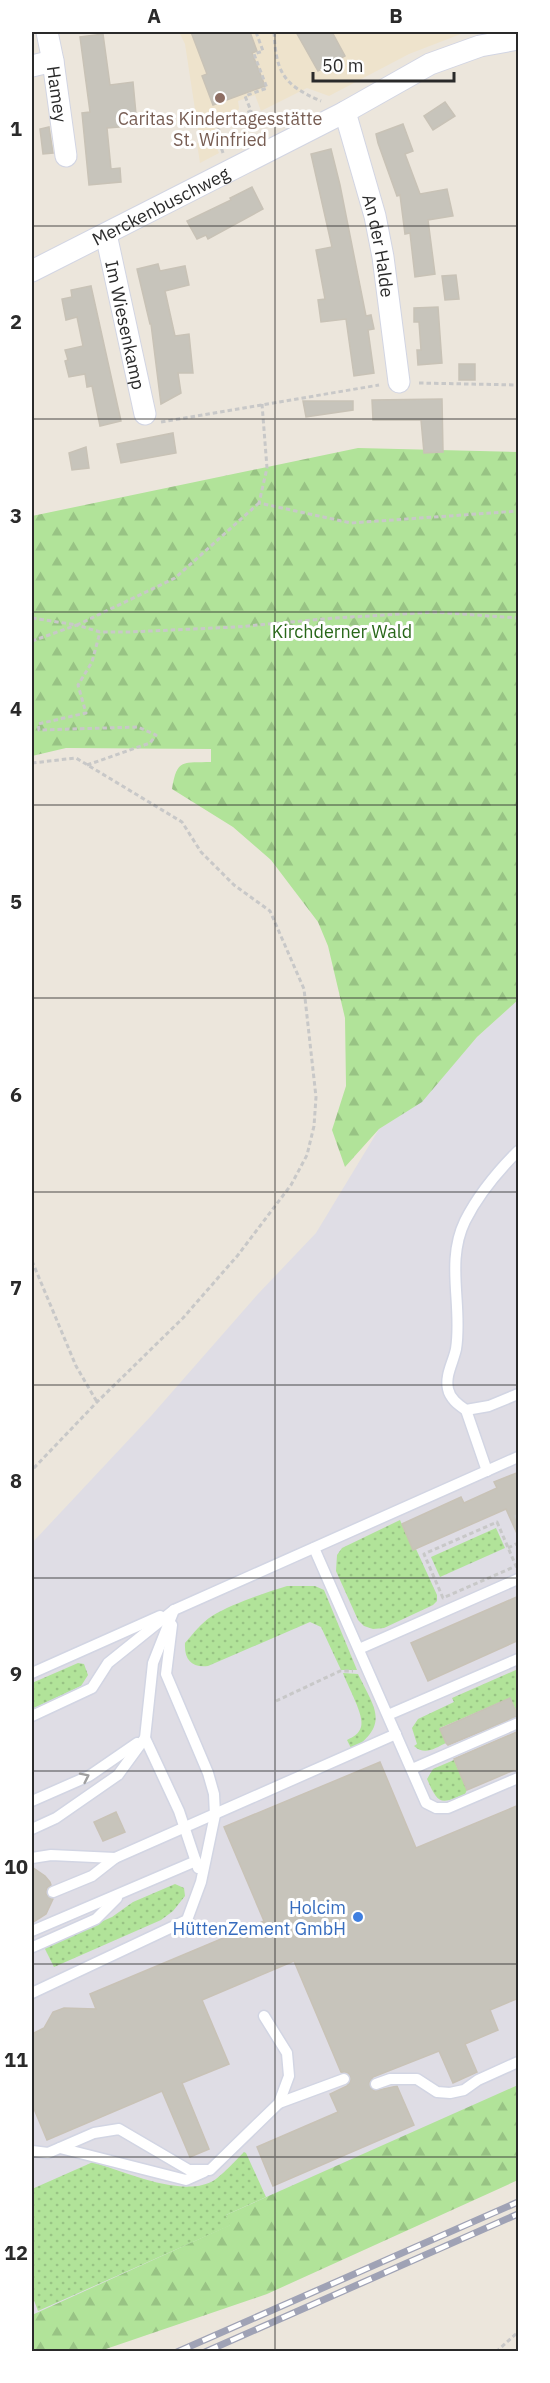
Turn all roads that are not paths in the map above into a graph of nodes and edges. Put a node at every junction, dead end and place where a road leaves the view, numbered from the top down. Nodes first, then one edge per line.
1 (47, 32) edge
2 (519, 39) edge
3 (53, 61) junction
4 (32, 66) edge
5 (345, 112) junction
6 (66, 156) dead end
7 (106, 234) junction
8 (32, 271) edge
9 (399, 382) road end
10 (145, 414) road end
11 (519, 1151) edge
12 (519, 1394) edge
13 (466, 1410) junction
14 (519, 1458) edge
15 (487, 1471) junction
16 (314, 1548) junction
17 (519, 1578) edge
18 (174, 1610) junction
19 (359, 1649) junction
20 (519, 1659) edge
21 (32, 1673) edge
22 (388, 1715) junction
23 (32, 1716) edge
24 (519, 1723) edge
25 (396, 1734) junction
26 (145, 1738) junction
27 (412, 1770) junction
28 (519, 1778) edge
29 (32, 1801) edge
30 (215, 1815) junction
31 (186, 1828) junction
32 (32, 1829) edge
33 (32, 1858) edge
34 (115, 1858) junction
35 (196, 1861) junction
36 (201, 1882) junction
37 (53, 1893) dead end
38 (120, 1894) junction
39 (32, 1931) edge
40 (33, 1947) dead end
41 (32, 1993) edge
42 (264, 2016) dead end
43 (519, 2062) edge
44 (344, 2079) dead end
45 (376, 2084) dead end
46 (279, 2103) junction
47 (60, 2148) junction
48 (32, 2151) edge
49 (210, 2170) junction

1 - 3 street, Hamey
2 - 5 street, Merckenbuschweg
3 - 4 street
3 - 6 street, Hamey
5 - 7 street, Merckenbuschweg
5 - 9 street, An der Halde
7 - 8 street, Merckenbuschweg
7 - 10 street, Im Wiesenkamp
11 - 13 lane
12 - 13 lane
13 - 15 lane
14 - 15 lane
15 - 16 lane
16 - 18 lane
16 - 19 lane
17 - 19 lane
18 - 21 lane
18 - 23 lane
18 - 26 lane
18 - 30 lane
19 - 22 lane
20 - 22 lane
22 - 25 lane
24 - 27 lane
25 - 27 lane
25 - 30 lane
29 -> 26 lane
26 - 31 lane
26 - 32 lane
27 - 28 lane
30 - 31 lane
30 - 36 lane
31 - 34 lane
31 - 35 lane
33 - 34 lane
34 - 37 lane
35 - 36 lane
35 - 38 lane
36 - 41 lane
38 - 39 lane
38 - 40 lane
42 - 46 lane
43 - 45 lane
44 - 46 lane
46 - 49 lane
47 - 48 lane
47 - 49 lane
47 - 49 lane

